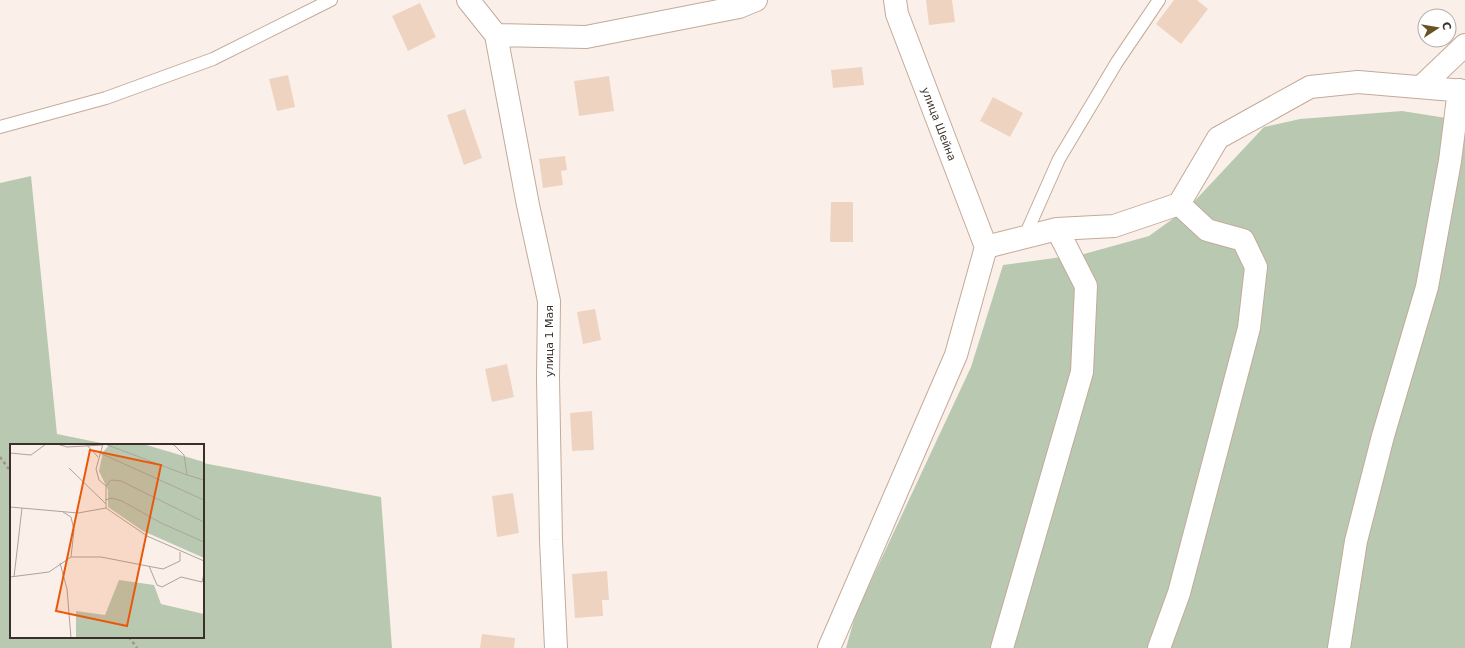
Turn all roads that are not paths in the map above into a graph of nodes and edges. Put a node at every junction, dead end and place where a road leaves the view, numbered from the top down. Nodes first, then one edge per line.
1 (331, 0) edge
2 (468, 0) edge
3 (756, 0) edge
4 (895, 0) edge
5 (1160, 0) edge
6 (496, 35) junction
7 (1465, 45) edge
8 (1421, 87) junction
9 (1462, 91) edge
10 (0, 127) edge
11 (1179, 204) junction
12 (1057, 230) junction
13 (1024, 238) junction
14 (986, 247) junction
15 (556, 648) edge
16 (829, 648) edge
17 (1002, 648) edge
18 (1159, 648) edge
19 (1339, 648) edge

1 - 10 lane
2 - 6 street, улица 1 Мая
3 - 6 street
4 - 14 street, улица Шейна
5 - 13 lane
6 - 15 street, улица 1 Мая
7 - 8 street
8 - 9 street
8 - 11 street
9 - 19 street
11 - 12 street
11 - 18 street
12 - 13 street
12 - 17 street
13 - 14 street
14 - 16 street

